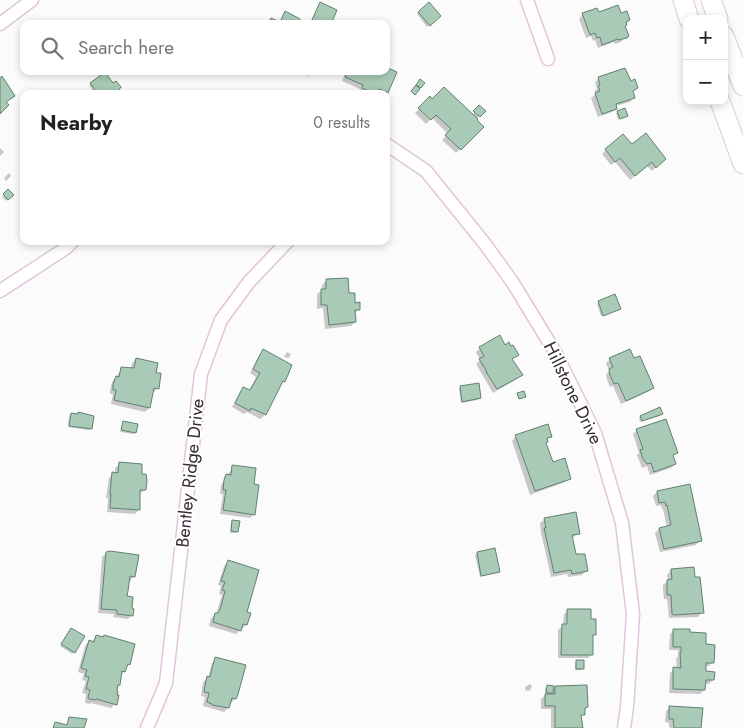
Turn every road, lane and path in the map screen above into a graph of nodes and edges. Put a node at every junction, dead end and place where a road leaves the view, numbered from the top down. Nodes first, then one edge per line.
1 (32, 0) edge
2 (527, 0) edge
3 (682, 0) edge
4 (711, 0) edge
5 (688, 15) edge
6 (717, 15) edge
7 (0, 24) edge
8 (728, 47) edge
9 (548, 59) dead end
10 (743, 86) edge
11 (721, 105) edge
12 (390, 147) edge
13 (743, 164) edge
14 (69, 245) edge
15 (284, 245) edge
16 (0, 290) edge
17 (147, 728) edge
18 (624, 728) edge

1 - 7 street
2 - 9 street
3 - 5 main road
4 - 6 main road
8 - 10 main road
11 - 13 main road
12 - 18 street, Hillstone Drive
14 - 16 street
15 - 17 street, Bentley Ridge Drive

